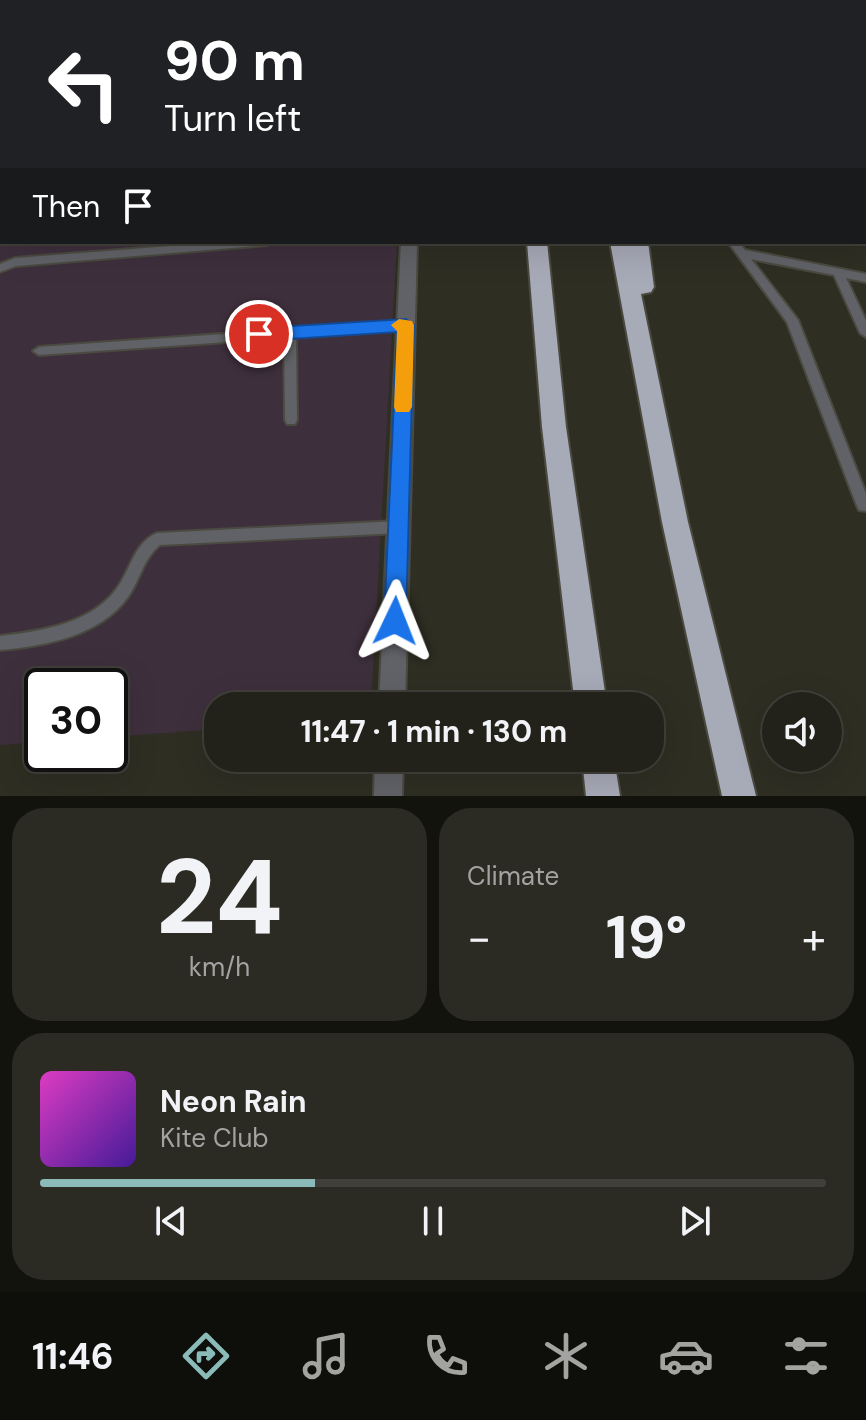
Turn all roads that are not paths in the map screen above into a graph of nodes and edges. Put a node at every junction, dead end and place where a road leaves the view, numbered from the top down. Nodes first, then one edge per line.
1 (242, 244) edge
2 (409, 244) edge
3 (537, 244) edge
4 (620, 244) edge
5 (638, 244) edge
6 (734, 244) edge
7 (741, 253) junction
8 (0, 268) edge
9 (839, 274) junction
10 (866, 278) edge
11 (406, 325) junction
12 (290, 332) junction
13 (866, 333) edge
14 (39, 351) dead end
15 (291, 420) dead end
16 (656, 428) junction
17 (864, 506) dead end
18 (398, 527) junction
19 (0, 643) edge
20 (392, 692) edge
21 (589, 692) edge
22 (389, 772) edge
23 (600, 772) edge
24 (388, 796) edge
25 (603, 796) edge
26 (739, 796) edge

1 - 8 lane
2 - 11 street
3 - 21 highway
4 - 16 highway
5 - 16 highway
6 - 7 lane
7 - 9 lane
7 - 17 lane
9 - 10 lane
9 - 13 lane
11 - 12 lane
11 - 18 street
12 - 14 lane
12 - 15 lane
16 - 26 highway
18 - 19 lane
18 - 20 street
22 - 24 street
23 - 25 highway

